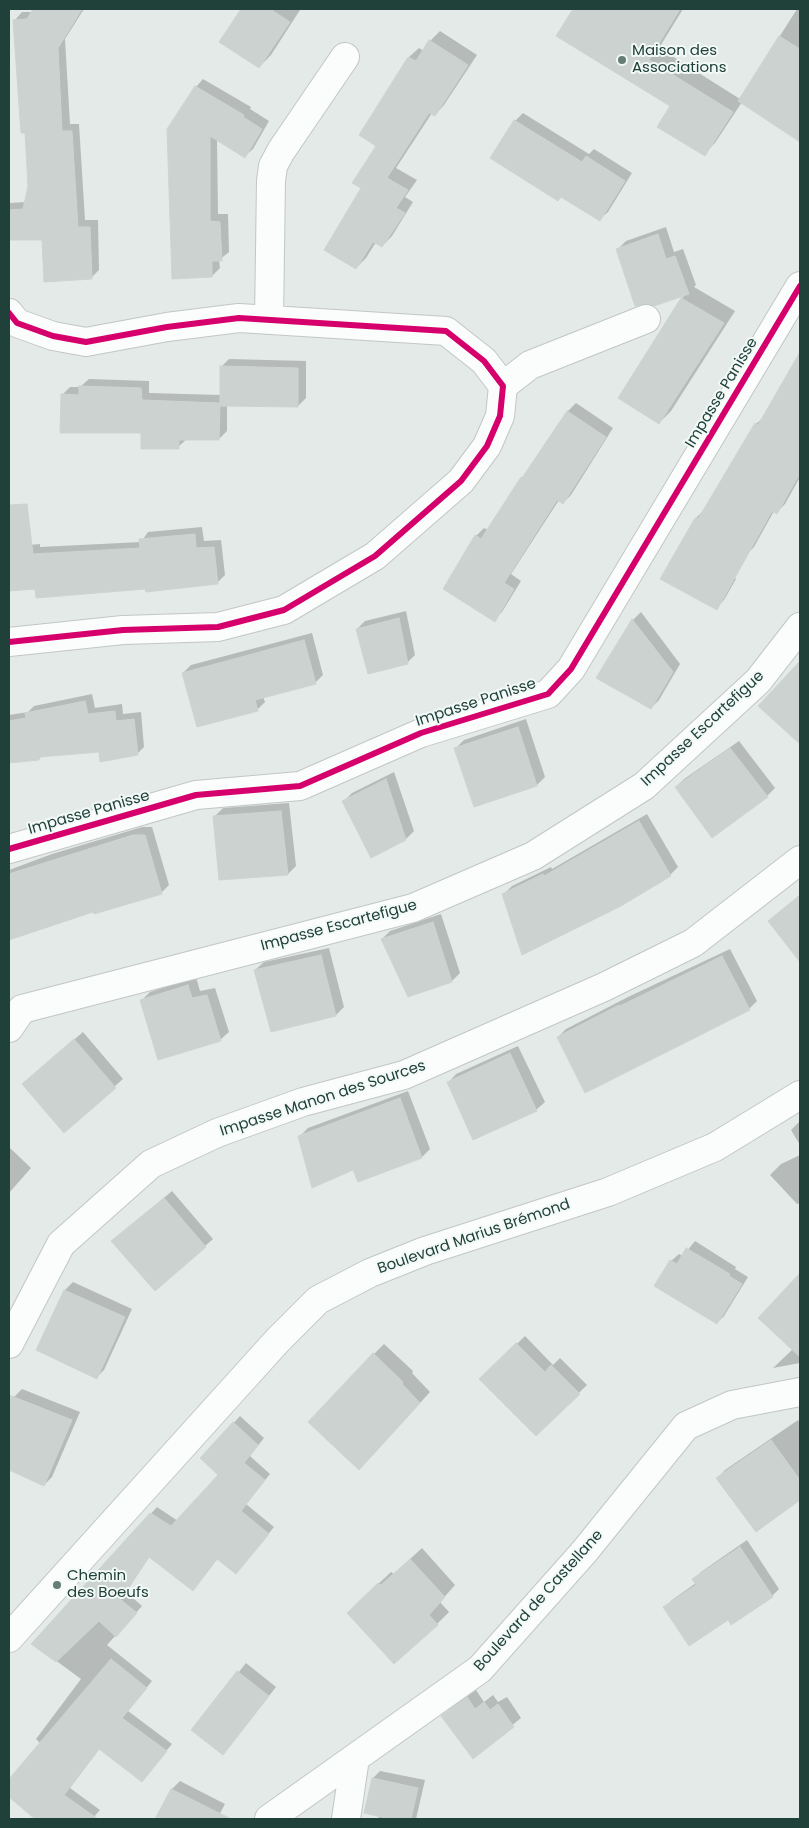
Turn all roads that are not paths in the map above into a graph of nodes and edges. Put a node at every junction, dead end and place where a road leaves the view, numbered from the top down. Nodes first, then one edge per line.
1 (345, 57) dead end
2 (800, 286) edge
3 (9, 313) edge
4 (646, 319) dead end
5 (269, 320) junction
6 (503, 386) junction
7 (800, 627) edge
8 (9, 642) edge
9 (9, 849) edge
10 (800, 860) edge
11 (9, 1028) edge
12 (800, 1095) edge
13 (9, 1344) edge
14 (800, 1392) edge
15 (9, 1638) edge
16 (355, 1758) junction
17 (269, 1819) edge
18 (346, 1819) edge

1 - 5 street
2 - 9 street, Impasse Panisse
3 - 5 street
4 - 6 street
5 - 6 street
6 - 8 street
7 - 11 street, Impasse Escartefigue
10 - 13 street, Impasse Manon des Sources
12 - 15 street, Boulevard Marius Brémond
14 - 16 street, Boulevard de Castellane
16 - 17 street, Boulevard de Castellane
16 - 18 street

